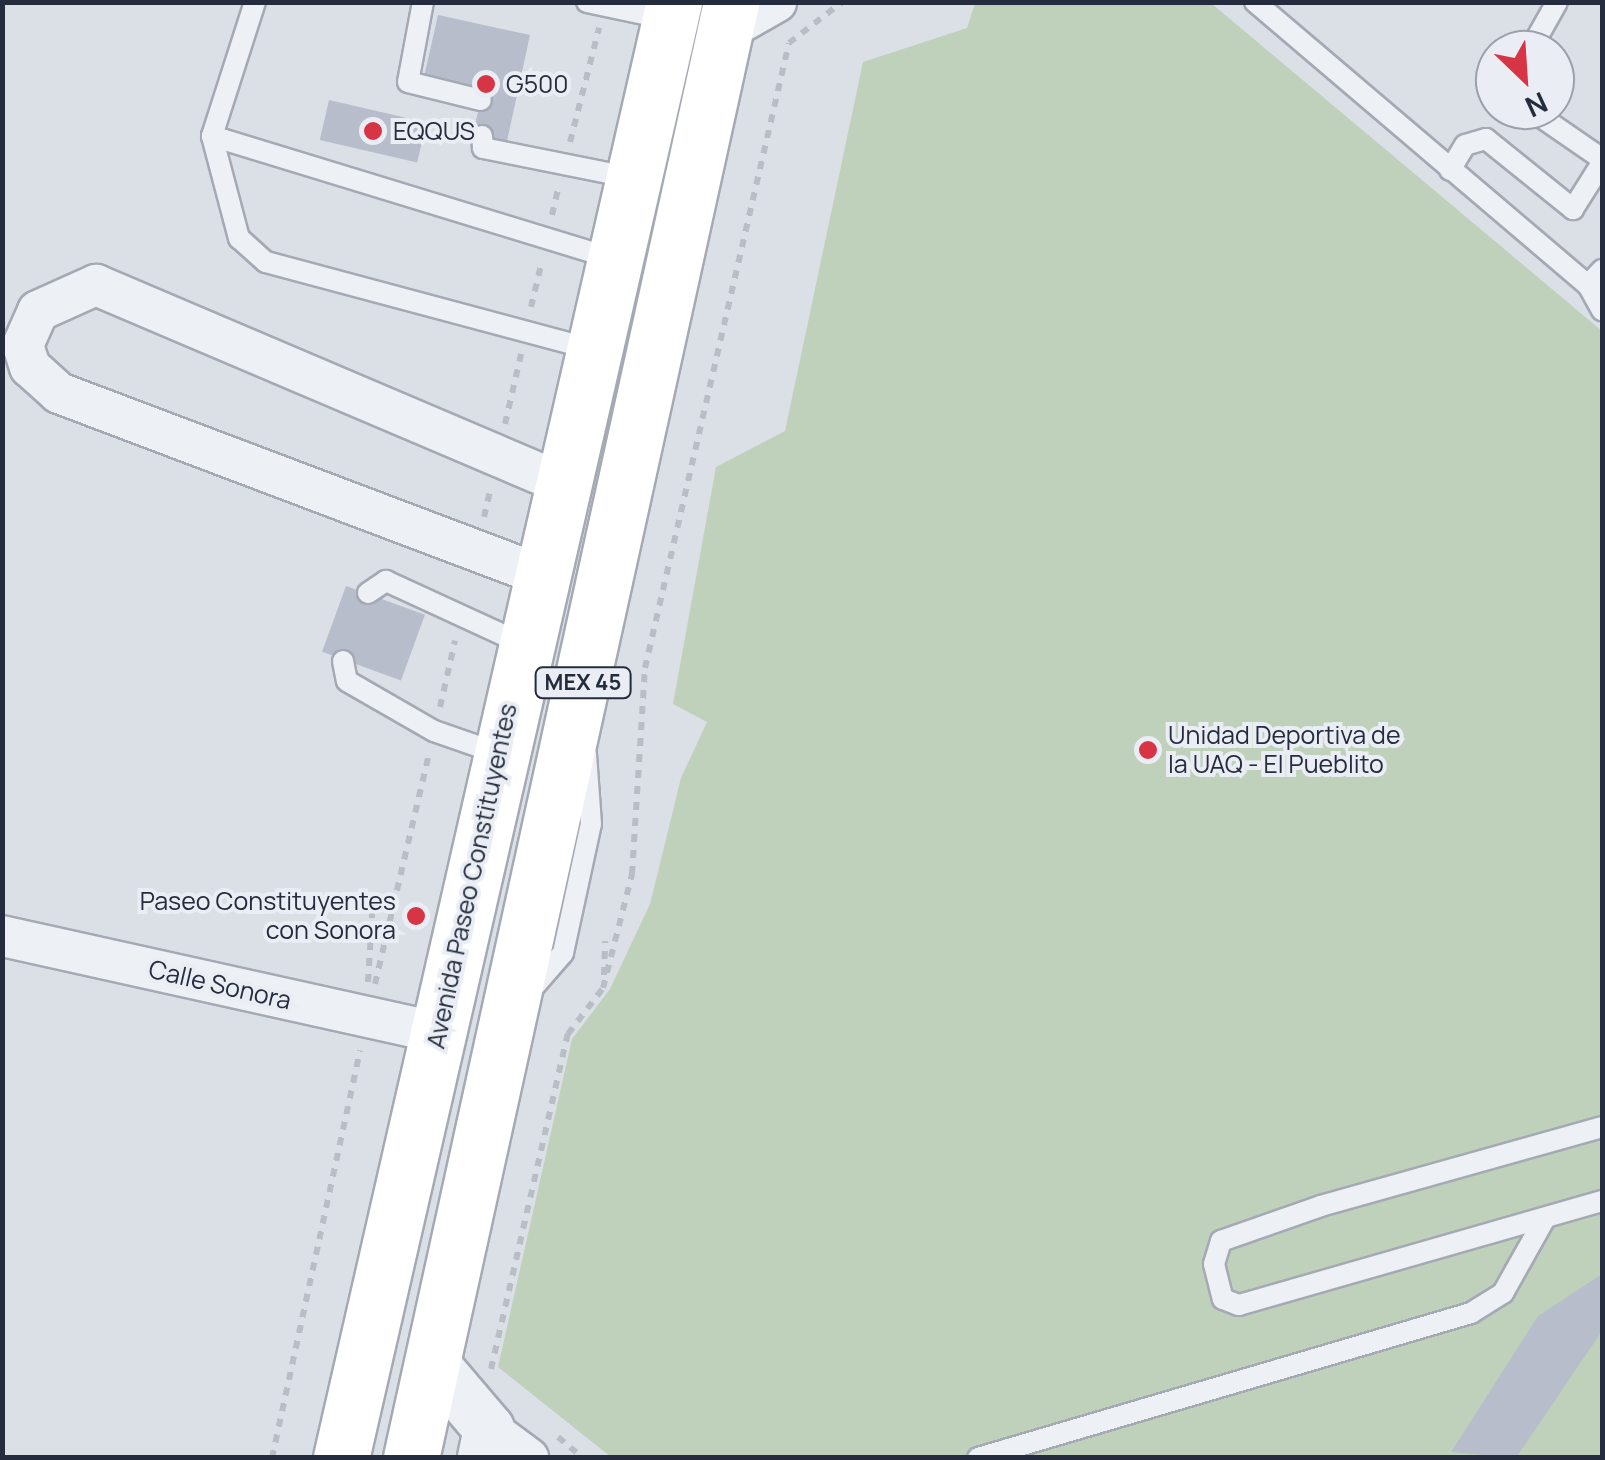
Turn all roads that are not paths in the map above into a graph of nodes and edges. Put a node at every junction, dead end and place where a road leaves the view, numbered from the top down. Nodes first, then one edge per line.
1 (255, 2) edge
2 (423, 2) edge
3 (587, 2) edge
4 (776, 2) edge
5 (1255, 2) edge
6 (1557, 2) edge
7 (672, 11) edge
8 (728, 17) edge
9 (1541, 30) edge
10 (480, 100) dead end
11 (1559, 130) edge
12 (212, 136) junction
13 (482, 136) dead end
14 (1602, 161) edge
15 (1450, 170) junction
16 (634, 178) junction
17 (612, 258) junction
18 (1595, 277) edge
19 (1602, 310) edge
20 (588, 348) junction
21 (558, 482) junction
22 (538, 574) junction
23 (368, 594) dead end
24 (523, 644) junction
25 (343, 661) dead end
26 (500, 754) junction
27 (2, 936) edge
28 (438, 1033) junction
29 (1602, 1127) edge
30 (1602, 1200) edge
31 (1544, 1220) junction
32 (432, 1362) junction
33 (506, 1430) edge
34 (341, 1458) edge
35 (411, 1458) edge
36 (978, 1458) edge

1 - 12 lane
2 - 10 lane
3 - 7 lane
4 - 8 street
5 - 15 lane
6 - 9 lane
7 - 16 highway, Avenida Paseo Constituyentes / MEX 45
8 - 32 highway, MEX 45
11 - 14 lane
12 - 17 lane
12 - 20 lane
13 - 16 lane
14 - 15 lane
15 - 18 lane
16 - 17 highway, Avenida Paseo Constituyentes / MEX 45
17 - 20 highway, Avenida Paseo Constituyentes / MEX 45
18 - 19 lane
20 - 21 highway, Avenida Paseo Constituyentes / MEX 45
21 - 22 highway, Avenida Paseo Constituyentes / MEX 45
21 - 22 street
22 - 24 highway, Avenida Paseo Constituyentes / MEX 45
23 - 24 lane
24 - 26 highway, Avenida Paseo Constituyentes / MEX 45
25 - 26 lane
26 - 28 highway, Avenida Paseo Constituyentes / MEX 45
27 - 28 street, Calle Sonora
28 - 34 highway, Avenida Paseo Constituyentes / MEX 45
29 - 31 lane
30 - 31 lane
31 - 36 lane
32 - 33 street
32 - 35 highway, MEX 45

